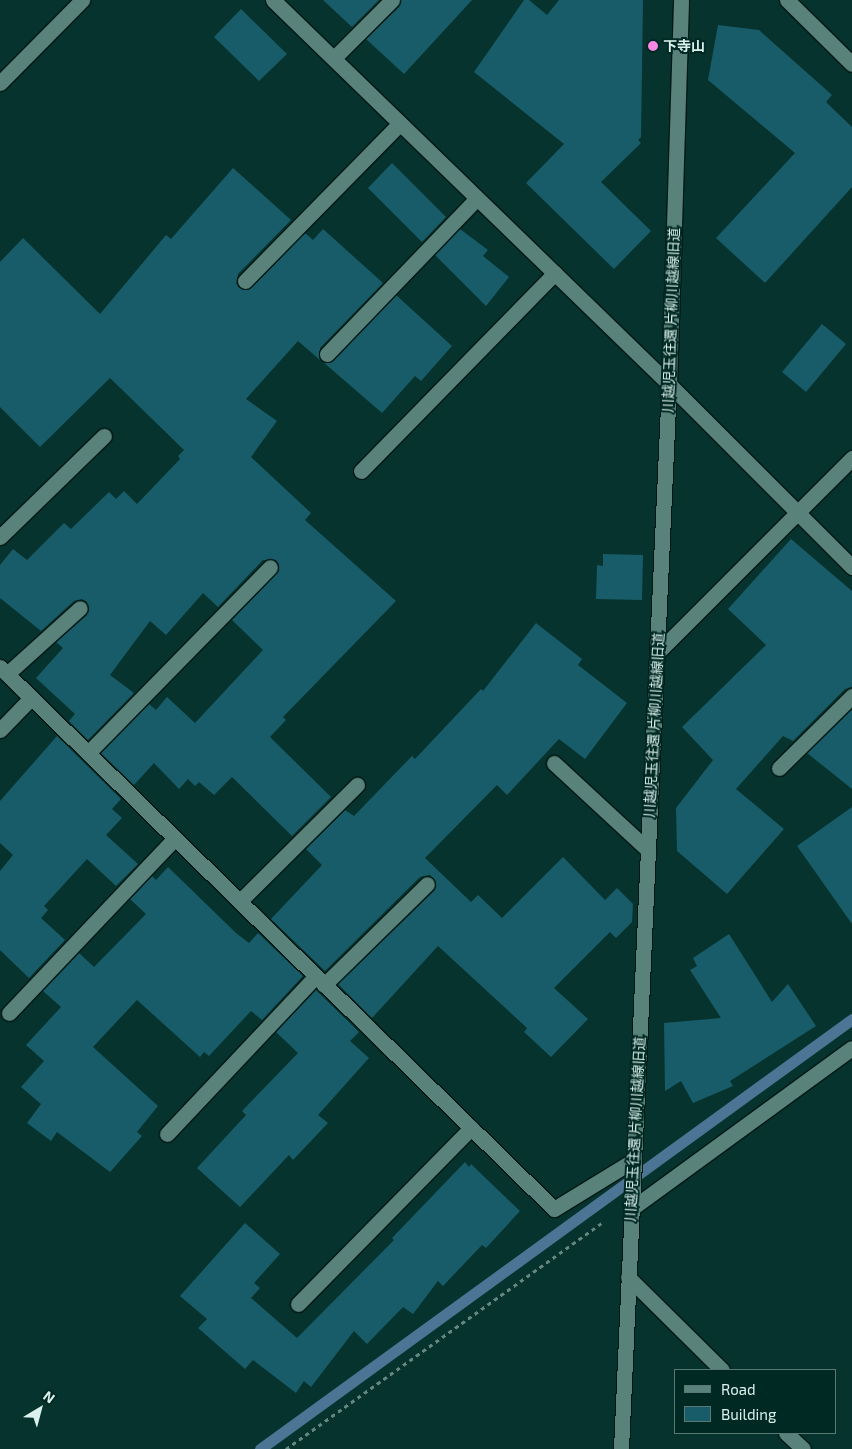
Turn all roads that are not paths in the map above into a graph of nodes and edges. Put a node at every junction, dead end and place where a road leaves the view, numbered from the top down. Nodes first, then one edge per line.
1 (82, 0) edge
2 (273, 0) edge
3 (392, 0) edge
4 (681, 0) edge
5 (787, 0) edge
6 (334, 58) junction
7 (852, 64) edge
8 (0, 83) edge
9 (400, 122) junction
10 (477, 198) junction
11 (555, 273) junction
12 (245, 281) dead end
13 (327, 354) dead end
14 (669, 384) junction
15 (104, 436) dead end
16 (852, 458) edge
17 (361, 471) dead end
18 (798, 513) junction
19 (0, 537) edge
20 (270, 567) dead end
21 (852, 567) edge
22 (80, 608) dead end
23 (657, 654) junction
24 (3, 670) edge
25 (852, 696) edge
26 (32, 698) junction
27 (0, 730) edge
28 (88, 753) junction
29 (554, 763) dead end
30 (779, 768) dead end
31 (357, 785) dead end
32 (175, 838) junction
33 (648, 850) junction
34 (427, 884) dead end
35 (240, 902) junction
36 (320, 980) junction
37 (9, 1013) dead end
38 (852, 1048) edge
39 (471, 1128) junction
40 (167, 1134) dead end
41 (634, 1160) junction
42 (631, 1209) junction
43 (628, 1277) junction
44 (298, 1304) dead end
45 (721, 1369) edge
46 (787, 1434) edge
47 (621, 1449) edge
48 (802, 1449) edge

1 - 8 street
2 - 6 street
3 - 6 street
4 - 14 street, 川越児玉往還 片柳川越線旧道
5 - 7 street
6 - 9 street
9 - 10 street
9 - 12 street
10 - 11 street
10 - 13 street
11 - 14 street
11 - 17 street
14 - 18 street
14 - 23 street, 川越児玉往還 片柳川越線旧道
15 - 19 street
16 - 18 street
18 - 21 street
18 - 23 street
20 - 28 street
22 - 24 street
23 - 33 street, 川越児玉往還 片柳川越線旧道
24 - 26 street
25 - 30 street
26 - 27 street
26 - 28 street
28 - 32 street
29 - 33 street
31 - 35 street
32 - 35 street
32 - 37 street
33 - 41 street, 川越児玉往還 片柳川越線旧道
34 - 36 street
35 - 36 street
36 - 39 street
36 - 40 street
38 - 42 street
39 - 41 street
39 - 44 street
41 - 42 street, 川越児玉往還 片柳川越線旧道
42 - 43 street, 川越児玉往還 片柳川越線旧道
43 - 45 street
43 - 47 street, 川越児玉往還 片柳川越線旧道
46 - 48 street

